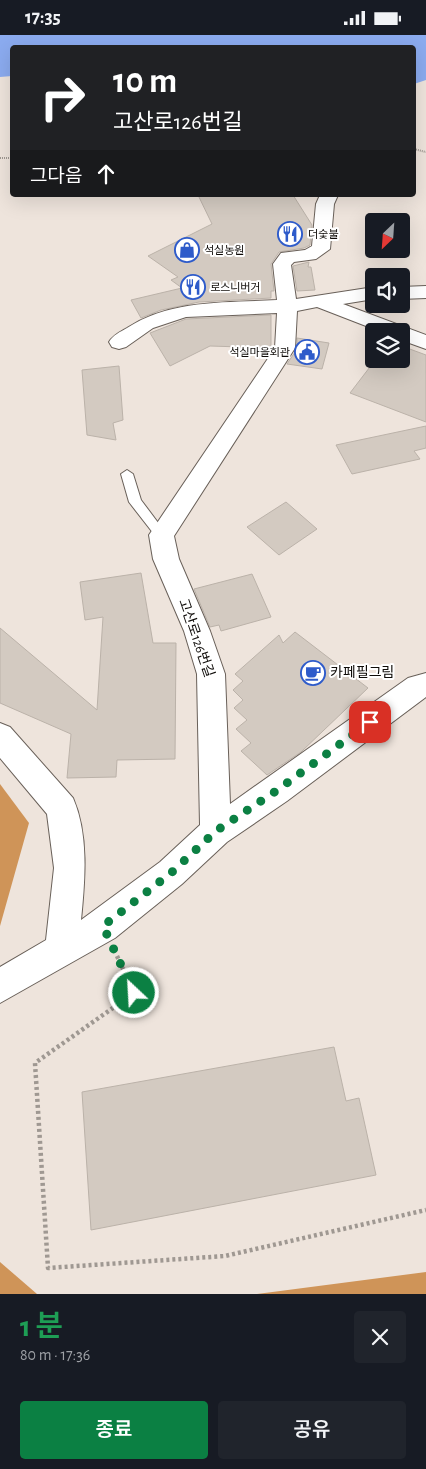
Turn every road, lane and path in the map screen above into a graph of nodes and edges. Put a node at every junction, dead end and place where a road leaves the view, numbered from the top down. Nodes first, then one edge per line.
1 (328, 197) edge
2 (410, 293) edge
3 (426, 293) edge
4 (365, 294) edge
5 (319, 301) junction
6 (287, 306) junction
7 (426, 341) edge
8 (119, 342) dead end
9 (127, 474) dead end
10 (161, 535) junction
11 (426, 685) edge
12 (0, 736) edge
13 (216, 831) junction
14 (103, 926) junction
15 (62, 949) junction
16 (0, 986) edge
17 (426, 1210) edge

1 - 6 street
2 - 3 street
4 - 5 street
5 - 6 street
5 - 7 street
6 - 8 street
6 - 10 street
9 - 10 lane
10 - 13 street, 고산로126번길
11 - 13 street
12 - 15 street
13 - 14 street
14 - 15 street
14 - 17 path
15 - 16 street

